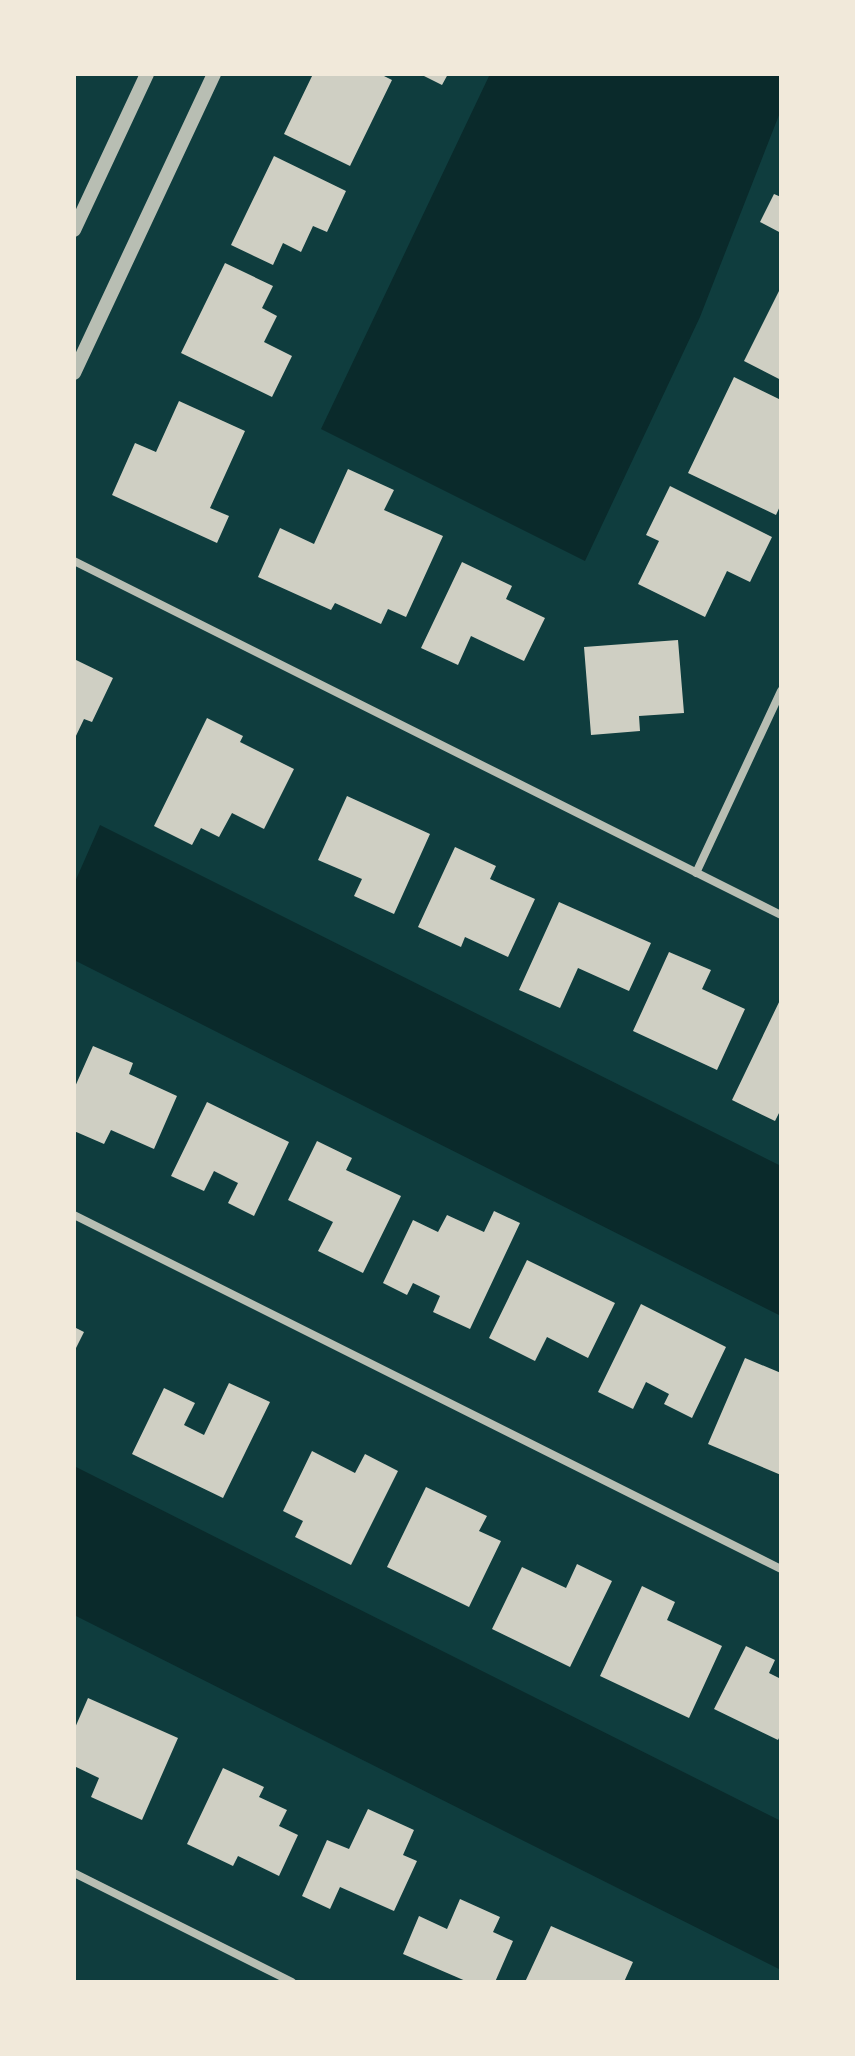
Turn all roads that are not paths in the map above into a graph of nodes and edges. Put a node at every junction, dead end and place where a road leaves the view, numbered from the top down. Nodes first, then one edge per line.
1 (147, 74) edge
2 (214, 74) edge
3 (74, 230) edge
4 (74, 373) edge
5 (74, 561) edge
6 (781, 691) edge
7 (696, 873) junction
8 (781, 915) edge
9 (74, 1215) edge
10 (781, 1569) edge
11 (74, 1873) edge
12 (292, 1982) edge

1 - 3 street
2 - 4 street
5 - 7 street
6 - 7 street
7 - 8 street
9 - 10 street
11 - 12 street

